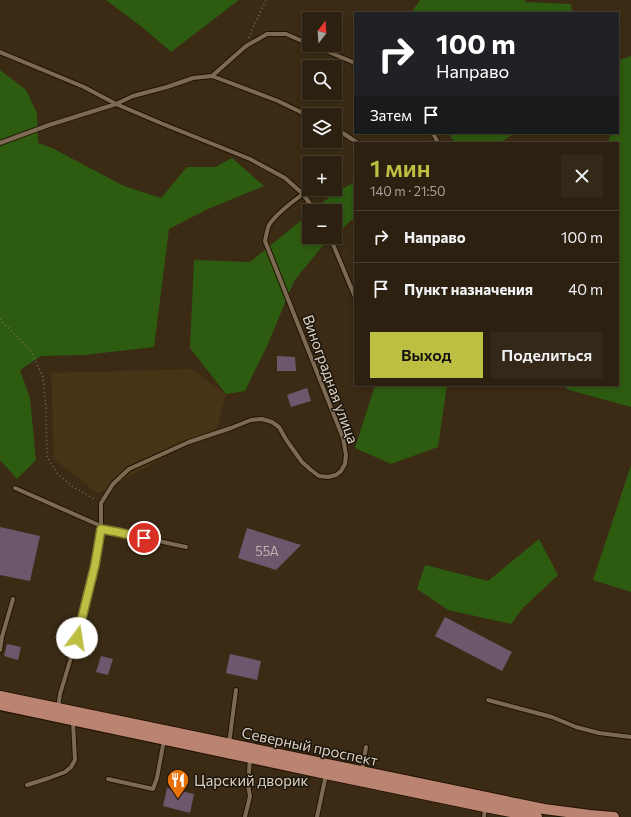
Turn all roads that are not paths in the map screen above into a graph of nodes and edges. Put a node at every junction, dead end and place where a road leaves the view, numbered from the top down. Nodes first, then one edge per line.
1 (302, 41) edge
2 (0, 52) edge
3 (329, 52) edge
4 (354, 63) edge
5 (212, 76) junction
6 (116, 104) junction
7 (302, 113) edge
8 (342, 133) edge
9 (356, 142) edge
10 (0, 144) edge
11 (302, 193) edge
12 (302, 195) edge
13 (305, 196) edge
14 (311, 204) edge
15 (333, 244) edge
16 (354, 295) edge
17 (15, 488) dead end
18 (101, 528) junction
19 (186, 547) dead end
20 (14, 598) dead end
21 (0, 650) edge
22 (236, 690) dead end
23 (0, 696) edge
24 (488, 700) dead end
25 (0, 705) edge
26 (58, 708) junction
27 (73, 721) junction
28 (631, 737) edge
29 (164, 740) junction
30 (229, 744) junction
31 (366, 747) dead end
32 (250, 757) junction
33 (362, 772) junction
34 (326, 774) junction
35 (108, 779) dead end
36 (27, 785) dead end
37 (485, 812) edge
38 (245, 817) edge
39 (316, 817) edge
40 (537, 817) edge
41 (614, 817) edge

1 - 5 lane
2 - 6 lane
3 - 4 lane
5 - 6 lane
5 - 7 lane
6 - 10 lane
6 - 11 lane
8 - 9 lane
12 - 18 lane, Виноградная улица
13 - 14 lane
15 - 16 lane
17 - 18 lane
18 - 19 lane
18 - 26 lane
20 - 21 lane
22 - 30 lane
23 - 26 main road, Северный проспект
24 - 28 lane
25 - 27 main road, Северный проспект
26 - 30 main road, Северный проспект
27 - 29 main road, Северный проспект
27 - 36 lane
29 - 32 main road, Северный проспект
29 - 35 lane
30 - 33 main road, Северный проспект
31 - 33 lane
32 - 34 main road, Северный проспект
32 - 38 lane
33 - 41 main road, Северный проспект
34 - 37 main road, Северный проспект
34 - 39 lane
37 - 40 main road, Северный проспект

